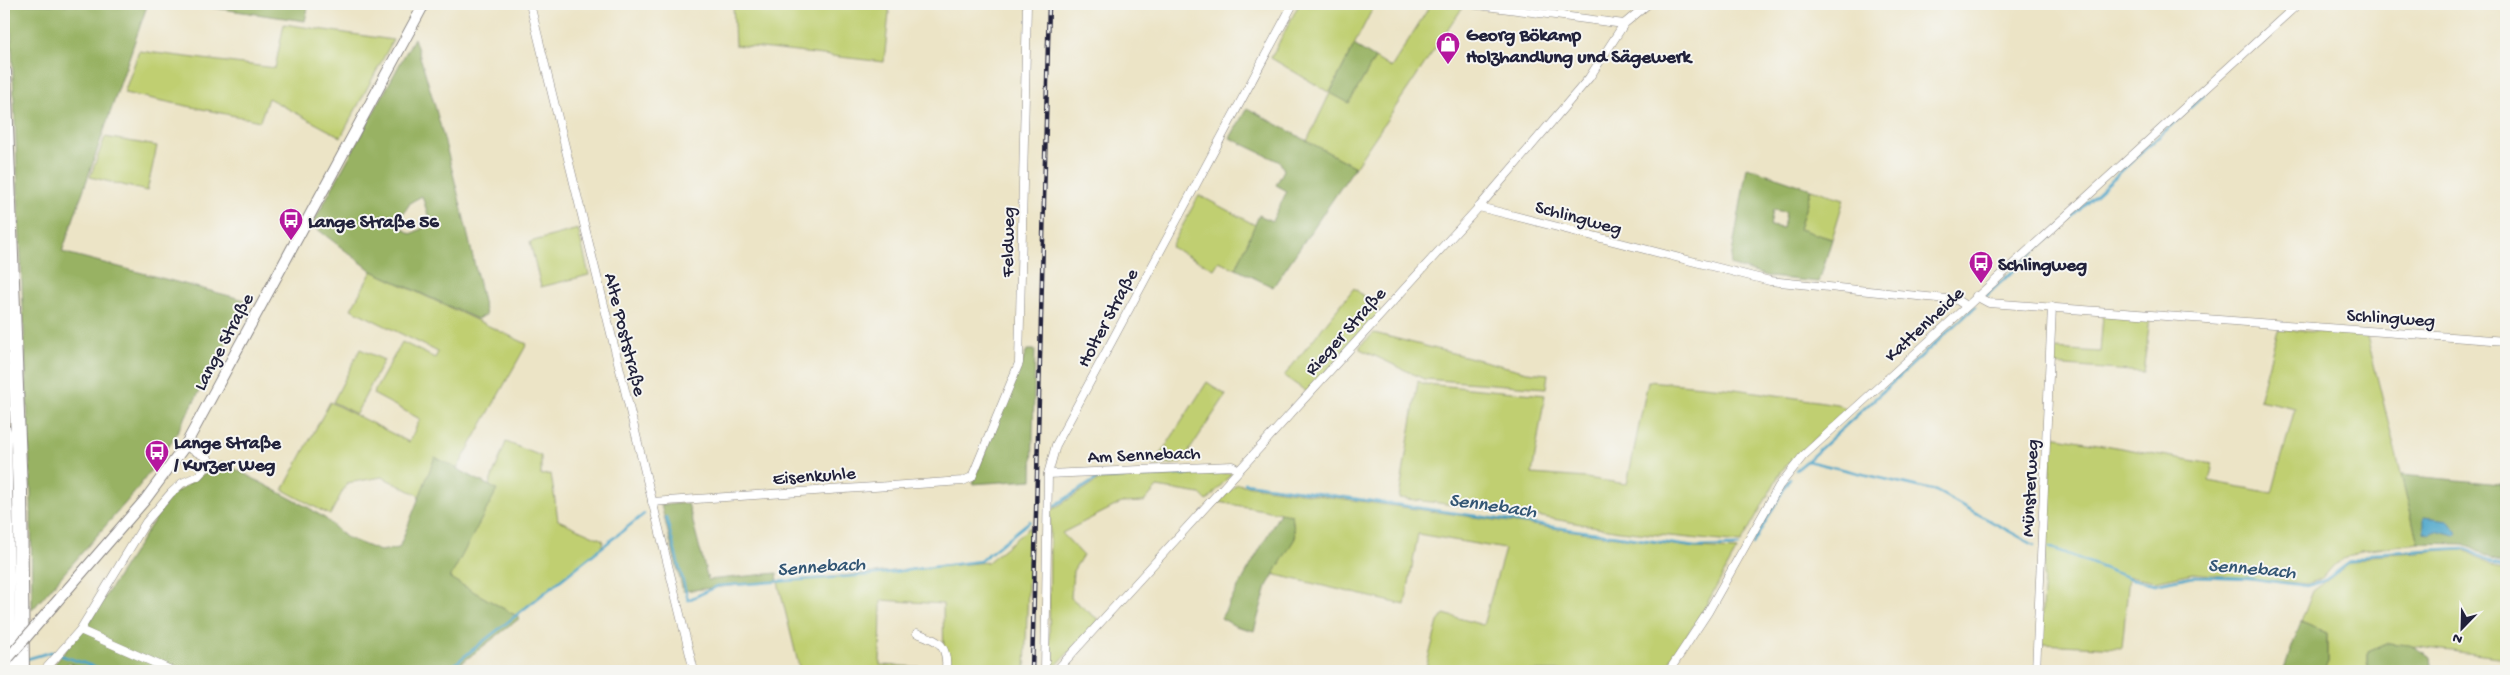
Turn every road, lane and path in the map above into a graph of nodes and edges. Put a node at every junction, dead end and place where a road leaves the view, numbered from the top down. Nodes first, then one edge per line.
1 (424, 4) edge
2 (530, 4) edge
3 (1027, 4) edge
4 (1293, 4) edge
5 (1470, 4) edge
6 (1648, 4) edge
7 (2298, 4) edge
8 (1624, 24) junction
9 (4, 72) edge
10 (1479, 207) junction
11 (1976, 296) junction
12 (1966, 306) junction
13 (2052, 307) junction
14 (2506, 341) edge
15 (4, 432) edge
16 (185, 446) junction
17 (1239, 470) junction
18 (974, 473) joint
19 (1048, 474) junction
20 (652, 502) junction
21 (80, 630) junction
22 (917, 633) dead end
23 (13, 663) edge
24 (44, 671) edge
25 (173, 671) edge
26 (694, 671) edge
27 (946, 671) edge
28 (1045, 671) edge
29 (1056, 671) edge
30 (1669, 671) edge
31 (2036, 671) edge

1 - 16 street, Lange Straße
2 - 20 street, Alte Poststraße
3 - 18 street, Feldweg
4 - 19 street, Holter Straße
5 - 8 street
6 - 8 street, Rieger Straße
7 - 11 street, Kattenheide
8 - 10 street, Rieger Straße
9 - 23 highway
10 - 12 street, Schlingweg
10 - 17 street, Rieger Straße
11 - 12 street, Kattenheide
11 - 13 street, Schlingweg
12 - 30 street, Kattenheide
13 - 14 street, Schlingweg
13 - 31 street, Münsterweg
15 - 23 highway
16 - 21 street
16 - 23 street, Lange Straße, bridge
17 - 19 street, Am Sennebach
17 - 29 street, Rieger Straße
18 - 20 street, Eisenkuhle
19 - 28 street, Holter Straße
20 - 26 street, Alte Poststraße
21 - 24 street
21 - 25 street
22 - 27 street

